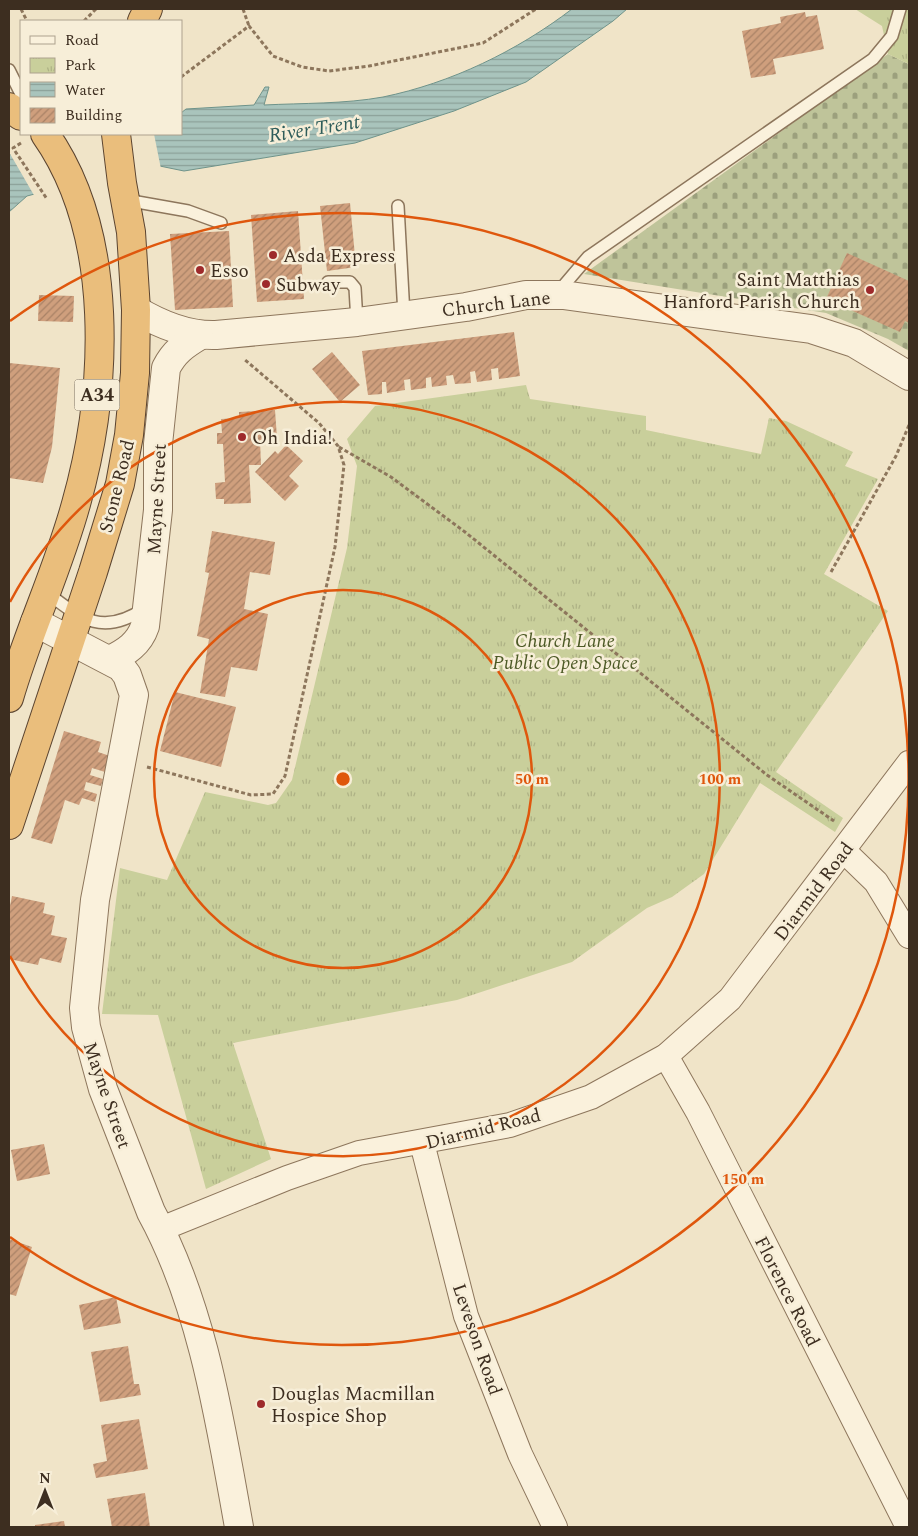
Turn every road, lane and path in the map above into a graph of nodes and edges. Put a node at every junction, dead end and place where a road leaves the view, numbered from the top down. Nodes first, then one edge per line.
1 (21, 9) edge
2 (96, 9) edge
3 (243, 9) edge
4 (536, 9) edge
5 (900, 9) edge
6 (27, 20) edge
7 (85, 20) edge
8 (250, 26) junction
9 (9, 70) edge
10 (182, 76) edge
11 (20, 92) edge
12 (9, 107) edge
13 (20, 115) edge
14 (116, 135) edge
15 (48, 137) edge
16 (18, 144) dead end
17 (124, 191) junction
18 (49, 202) dead end
19 (398, 206) dead end
20 (221, 223) dead end
21 (328, 282) dead end
22 (563, 295) junction
23 (136, 310) junction
24 (404, 315) junction
25 (357, 322) junction
26 (208, 335) junction
27 (909, 376) edge
28 (909, 425) edge
29 (338, 446) junction
30 (831, 572) dead end
31 (45, 591) junction
32 (148, 605) junction
33 (35, 622) junction
34 (73, 628) junction
35 (110, 660) junction
36 (9, 698) edge
37 (123, 760) junction
38 (909, 763) edge
39 (9, 825) edge
40 (850, 843) junction
41 (909, 936) edge
42 (666, 1056) junction
43 (422, 1143) junction
44 (161, 1229) junction
45 (239, 1527) edge
46 (555, 1527) edge
47 (908, 1527) edge

1 - 6 path
2 - 7 path
3 - 8 path
4 - 8 path
5 - 22 lane
8 - 10 path
9 - 11 lane
12 - 13 highway
14 - 17 highway, Stone Road / A34
15 - 31 highway, Stone Road / A34
16 - 18 path
17 - 20 lane
17 - 23 highway, Stone Road / A34
19 - 24 lane
21 - 25 lane
22 - 24 street, Church Lane
22 - 27 street, Church Lane
23 - 26 street, Church Lane
23 - 34 highway, Stone Road / A34
24 - 25 street, Church Lane
25 - 26 street, Church Lane
26 - 29 path
26 - 32 street, Mayne Street
28 - 30 path
29 - 37 path
29 - 40 path
31 - 33 highway, Stone Road / A34
31 - 34 lane
32 - 34 lane
32 - 35 street, Mayne Street
33 - 34 street, Mayne Street
33 - 36 highway, Stone Road / A34
34 - 35 street, Mayne Street
34 - 39 highway, Stone Road / A34
35 - 37 street, Mayne Street
37 - 44 street, Mayne Street
38 - 40 street, Diarmid Road
40 - 41 street
40 - 42 street, Diarmid Road
42 - 43 street, Diarmid Road
42 - 47 street, Florence Road
43 - 44 street, Diarmid Road
43 - 46 street, Leveson Road
44 - 45 street, Mayne Street

